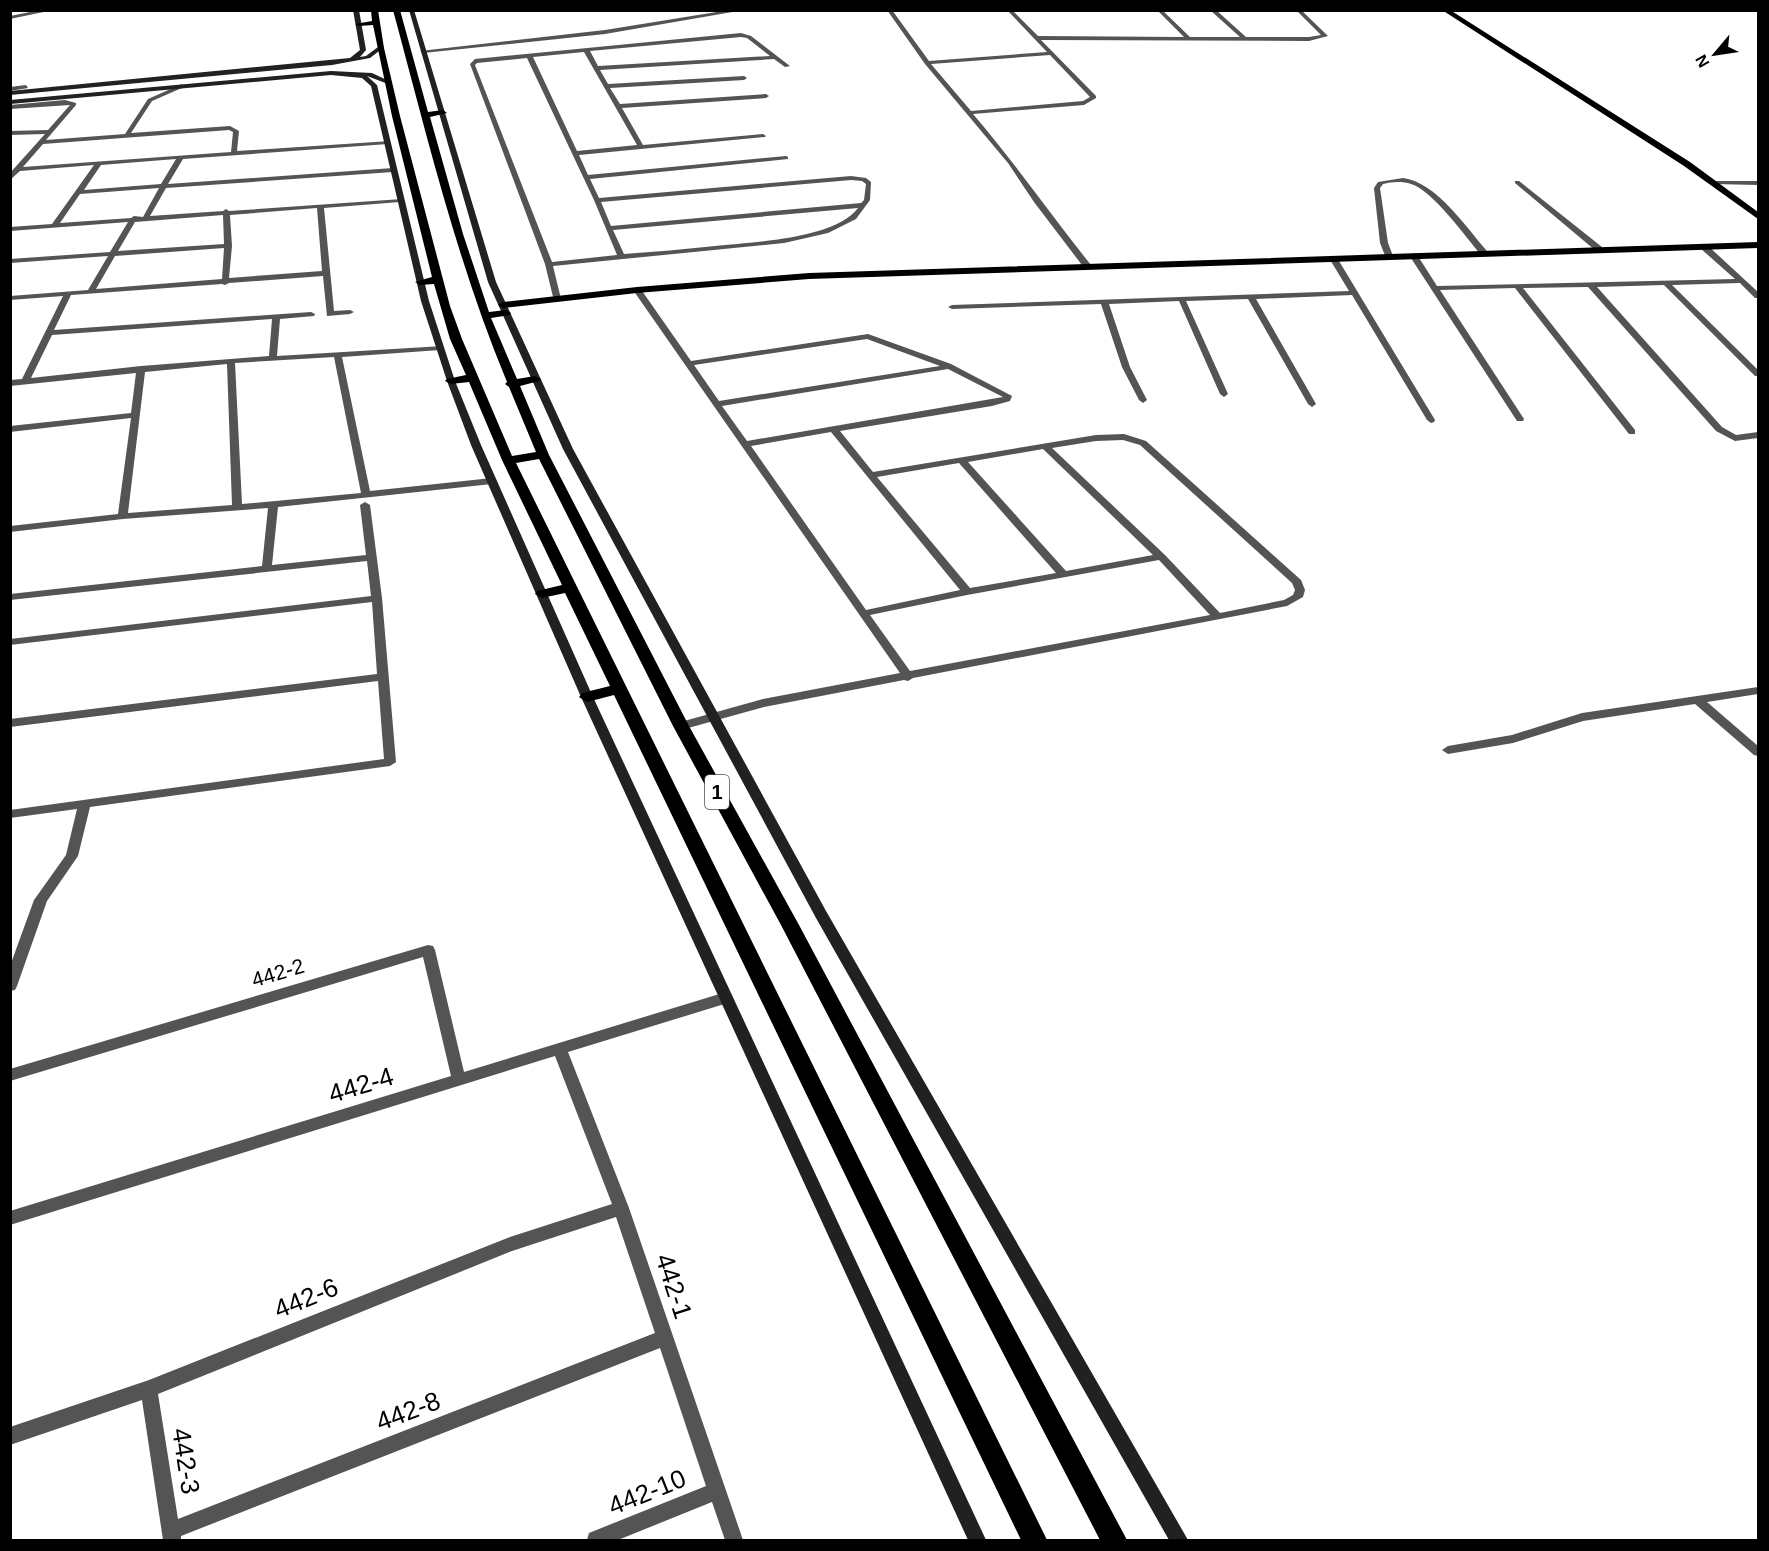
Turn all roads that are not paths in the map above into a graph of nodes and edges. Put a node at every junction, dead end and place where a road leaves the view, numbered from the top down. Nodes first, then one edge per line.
1 (38, 10) edge
2 (51, 10) edge
3 (356, 10) edge
4 (704, 10) edge
5 (742, 10) edge
6 (889, 10) edge
7 (1009, 10) edge
8 (1159, 10) edge
9 (1212, 10) edge
10 (1298, 10) edge
11 (404, 11) edge
12 (1441, 12) edge
13 (10, 17) edge
14 (376, 17) edge
15 (359, 24) junction
16 (568, 29) junction
17 (575, 35) junction
18 (1037, 38) junction
19 (1189, 39) junction
20 (1245, 39) junction
21 (422, 47) junction
22 (380, 48) junction
23 (586, 51) junction
24 (1051, 53) junction
25 (529, 55) junction
26 (777, 57) junction
27 (927, 63) junction
28 (787, 66) dead end
29 (343, 68) junction
30 (598, 68) junction
31 (744, 78) dead end
32 (388, 82) junction
33 (182, 86) junction
34 (607, 86) junction
35 (25, 89) joint
36 (10, 91) edge
37 (766, 96) dead end
38 (10, 102) edge
39 (619, 106) junction
40 (10, 107) edge
41 (969, 113) junction
42 (434, 114) junction
43 (389, 117) junction
44 (51, 132) junction
45 (10, 133) edge
46 (127, 135) junction
47 (764, 136) dead end
48 (42, 142) junction
49 (387, 142) junction
50 (641, 147) junction
51 (234, 153) junction
52 (575, 153) junction
53 (181, 156) junction
54 (19, 158) dead end
55 (28, 158) junction
56 (786, 159) dead end
57 (100, 162) junction
58 (19, 169) junction
59 (393, 170) junction
60 (586, 177) junction
61 (10, 178) edge
62 (1711, 180) junction
63 (1517, 182) dead end
64 (1758, 183) edge
65 (164, 186) junction
66 (1758, 189) edge
67 (1725, 190) junction
68 (78, 192) junction
69 (400, 200) junction
70 (597, 200) junction
71 (320, 205) junction
72 (863, 205) junction
73 (226, 211) junction
74 (1758, 216) edge
75 (134, 218) junction
76 (146, 218) junction
77 (54, 226) junction
78 (609, 228) junction
79 (10, 229) edge
80 (1758, 245) edge
81 (228, 246) junction
82 (1703, 246) junction
83 (1599, 249) junction
84 (1484, 253) junction
85 (113, 254) junction
86 (1413, 255) junction
87 (1389, 256) junction
88 (621, 257) junction
89 (1333, 258) junction
90 (10, 261) edge
91 (549, 264) junction
92 (1088, 267) junction
93 (327, 273) junction
94 (438, 280) junction
95 (1742, 281) junction
96 (420, 282) junction
97 (225, 283) junction
98 (1667, 284) junction
99 (1591, 285) junction
100 (1518, 287) junction
101 (1435, 288) junction
102 (636, 290) junction
103 (90, 293) junction
104 (1355, 293) junction
105 (68, 294) junction
106 (1758, 296) edge
107 (1251, 297) junction
108 (10, 298) edge
109 (557, 299) junction
110 (1182, 300) junction
111 (1104, 302) junction
112 (952, 308) dead end
113 (504, 309) junction
114 (350, 312) dead end
115 (310, 314) dead end
116 (485, 316) junction
117 (276, 317) junction
118 (49, 333) junction
119 (440, 348) junction
120 (338, 355) junction
121 (273, 360) junction
122 (231, 361) junction
123 (687, 364) junction
124 (948, 366) junction
125 (141, 369) junction
126 (1758, 374) edge
127 (473, 378) junction
128 (535, 379) junction
129 (25, 381) junction
130 (451, 381) junction
131 (10, 383) edge
132 (511, 384) junction
133 (1224, 393) dead end
134 (1143, 400) dead end
135 (716, 404) junction
136 (1312, 404) dead end
137 (136, 415) junction
138 (1520, 419) dead end
139 (1431, 420) dead end
140 (11, 430) edge
141 (834, 430) junction
142 (1632, 432) dead end
143 (1758, 435) edge
144 (745, 444) junction
145 (1046, 447) junction
146 (543, 454) junction
147 (508, 460) junction
148 (961, 460) junction
149 (870, 475) junction
150 (492, 481) junction
151 (365, 500) junction
152 (273, 505) junction
153 (237, 509) junction
154 (123, 516) junction
155 (10, 529) edge
156 (372, 557) junction
157 (1161, 557) junction
158 (267, 569) junction
159 (1064, 575) junction
160 (568, 588) junction
161 (967, 592) junction
162 (542, 594) junction
163 (10, 597) edge
164 (377, 598) junction
165 (862, 614) junction
166 (1216, 615) junction
167 (10, 642) edge
168 (908, 677) junction
169 (382, 678) junction
170 (618, 689) junction
171 (1758, 691) edge
172 (587, 697) junction
173 (1698, 700) junction
174 (713, 716) junction
175 (10, 723) edge
176 (681, 726) junction
177 (1448, 750) dead end
178 (1758, 752) edge
179 (85, 803) junction
180 (10, 814) edge
181 (10, 986) edge
182 (726, 998) junction
183 (560, 1050) junction
184 (10, 1075) edge
185 (459, 1081) junction
186 (621, 1208) junction
187 (10, 1218) edge
188 (664, 1338) junction
189 (149, 1389) junction
190 (10, 1436) edge
191 (717, 1491) junction
192 (171, 1536) edge
193 (596, 1540) edge
194 (734, 1540) edge
195 (977, 1540) edge
196 (1034, 1540) edge
197 (1114, 1540) edge
198 (1179, 1540) edge

1 - 13 street
2 - 13 street
3 - 15 main road
4 - 16 street
5 - 17 street
6 - 27 street
7 - 18 street
8 - 19 street
9 - 20 street
10 - 20 street
11 - 21 main road
11 - 42 highway, 1
12 - 62 main road
14 - 15 highway
14 - 22 highway, 1
15 - 29 main road
16 - 17 street
16 - 21 street
17 - 21 street
18 - 19 street
18 - 24 street
19 - 20 street
21 - 42 main road
22 - 29 main road
22 - 32 highway, 1
23 - 25 street
23 - 26 street
23 - 30 street
24 - 27 street
24 - 41 street
25 - 52 street
25 - 91 street
26 - 28 street
26 - 30 street
27 - 41 street
29 - 32 main road
29 - 33 main road
29 - 35 main road
29 - 43 main road
30 - 34 street
31 - 34 street
32 - 43 highway, 1
33 - 38 main road
33 - 46 street
34 - 39 street
35 - 36 street
37 - 39 street
39 - 50 street
40 - 44 street
41 - 92 street
42 - 113 main road
42 - 116 highway, 1
43 - 49 main road
43 - 94 highway, 1
44 - 45 street
44 - 48 street
46 - 48 street
46 - 51 street
47 - 50 street
48 - 55 street
49 - 51 street
49 - 59 main road
50 - 52 street
51 - 53 street
52 - 60 street
53 - 57 street
53 - 65 street
54 - 55 street
55 - 58 street
56 - 60 street
57 - 58 street
57 - 68 street
58 - 61 street
59 - 65 street
59 - 69 main road
60 - 70 street
62 - 64 street
62 - 67 main road
63 - 83 street
65 - 68 street
65 - 76 street
66 - 67 street
67 - 74 main road
68 - 77 street
69 - 71 street
69 - 96 main road
70 - 72 street
70 - 78 street
71 - 73 street
71 - 93 street
72 - 78 street
72 - 88 street
73 - 76 street
73 - 81 street
75 - 76 street
75 - 77 street
75 - 85 street
77 - 79 street
78 - 88 street
80 - 82 main road
81 - 85 street
81 - 97 street
82 - 83 main road
82 - 95 street
83 - 84 main road
84 - 86 main road
84 - 87 street
85 - 90 street
85 - 103 street
86 - 87 main road
86 - 101 street
87 - 89 main road
88 - 91 street
89 - 92 main road
89 - 104 street
91 - 109 street
92 - 102 main road
93 - 97 street
93 - 114 street
94 - 96 highway
94 - 127 highway, 1
95 - 98 street
95 - 106 street
96 - 119 main road
97 - 103 street
98 - 99 street
98 - 126 street
99 - 100 street
99 - 143 street
100 - 101 street
100 - 142 street
101 - 138 street
102 - 109 main road
102 - 123 street
103 - 105 street
104 - 107 street
104 - 139 street
105 - 108 street
105 - 118 street
107 - 110 street
107 - 136 street
109 - 113 main road
110 - 111 street
110 - 133 street
111 - 112 street
111 - 134 street
113 - 116 highway
113 - 128 main road
115 - 117 street
116 - 132 highway, 1
117 - 118 street
117 - 121 street
118 - 129 street
119 - 120 street
119 - 130 main road
120 - 121 street
120 - 151 street
121 - 122 street
122 - 125 street
122 - 153 street
123 - 124 street
123 - 135 street
124 - 135 street
124 - 141 street
125 - 129 street
125 - 137 street
127 - 130 highway
127 - 147 highway, 1
128 - 132 highway
128 - 174 main road
129 - 131 street
130 - 150 main road
132 - 146 highway, 1
135 - 144 street
137 - 140 street
137 - 154 street
141 - 144 street
141 - 149 street
144 - 165 street
145 - 148 street
145 - 157 street
145 - 166 street
146 - 147 highway
146 - 176 highway, 1
147 - 160 highway, 1
148 - 149 street
148 - 159 street
149 - 161 street
150 - 151 street
150 - 162 main road
151 - 152 street
151 - 156 street
152 - 153 street
152 - 158 street
153 - 154 street
154 - 155 street
156 - 158 street
156 - 164 street
157 - 159 street
157 - 166 street
158 - 163 street
159 - 161 street
160 - 162 highway
160 - 170 highway, 1
161 - 165 street
162 - 172 main road
164 - 167 street
164 - 169 street
165 - 168 street
166 - 168 street
168 - 174 street
169 - 175 street
169 - 179 street
170 - 172 highway
170 - 196 highway, 1
171 - 173 street
172 - 182 main road
173 - 177 street
173 - 178 street
174 - 176 street
174 - 198 main road
176 - 197 highway, 1
179 - 180 street
179 - 181 street
182 - 183 street, 442-4
182 - 195 main road
183 - 185 street, 442-4
183 - 186 street, 442-1
184 - 185 street, 442-2
185 - 187 street, 442-4
186 - 188 street, 442-1
186 - 189 street, 442-6
188 - 191 street, 442-1
188 - 192 street, 442-8
189 - 190 street, 442-6
189 - 192 street, 442-3
191 - 193 street, 442-10
191 - 194 street, 442-1

